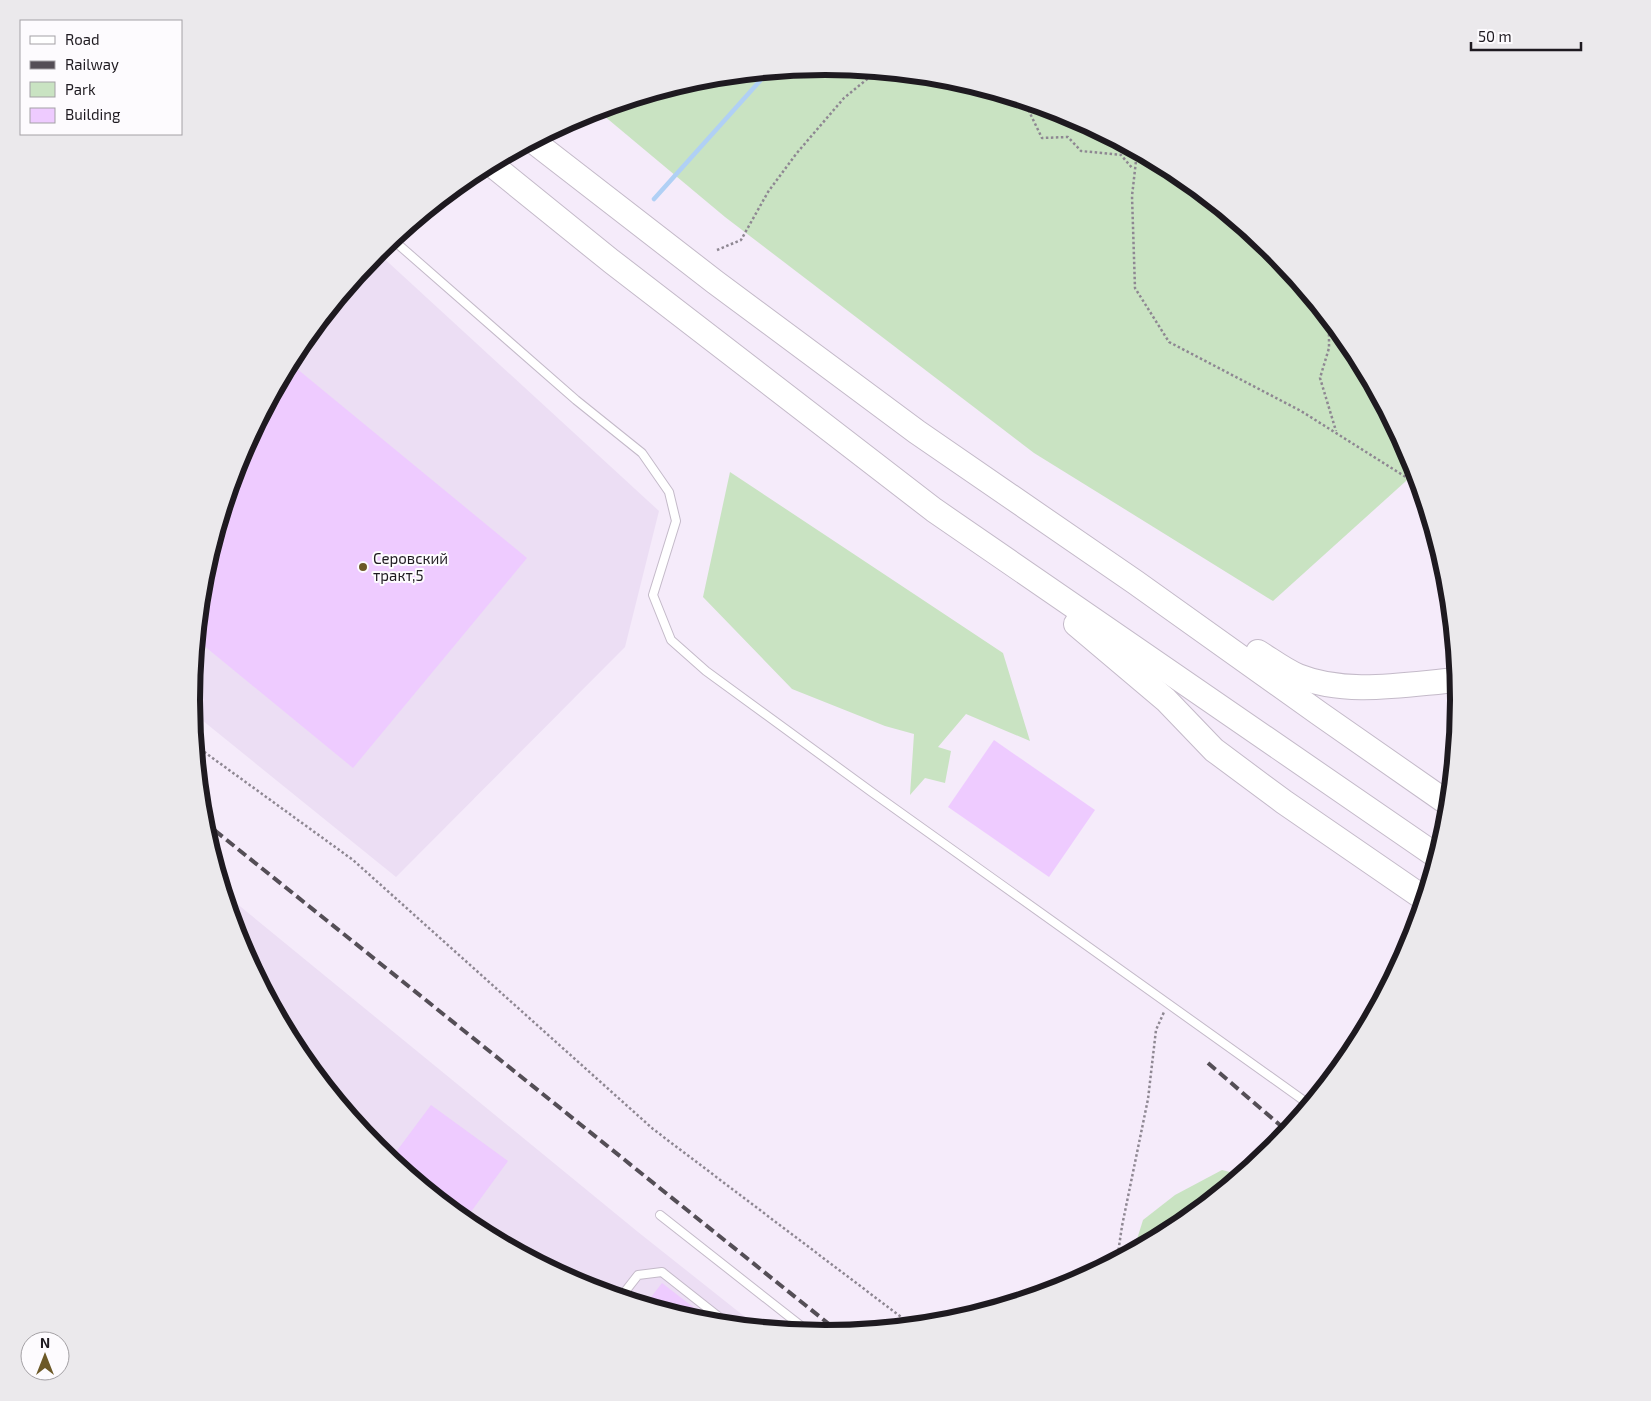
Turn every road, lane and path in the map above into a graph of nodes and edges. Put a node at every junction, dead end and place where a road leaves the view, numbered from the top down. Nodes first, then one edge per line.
1 (870, 76) edge
2 (1028, 108) edge
3 (539, 145) edge
4 (1136, 158) edge
5 (497, 169) edge
6 (1133, 169) dead end
7 (397, 245) edge
8 (717, 250) dead end
9 (1329, 330) edge
10 (1336, 433) junction
11 (1411, 480) edge
12 (934, 510) junction
13 (1135, 582) junction
14 (1451, 681) edge
15 (202, 750) edge
16 (1443, 799) edge
17 (1432, 853) edge
18 (1420, 896) edge
19 (1168, 1002) junction
20 (1305, 1102) edge
21 (660, 1214) dead end
22 (1118, 1253) edge
23 (624, 1293) edge
24 (718, 1317) edge
25 (906, 1321) edge
26 (800, 1325) edge

1 - 8 path
2 - 6 path
3 - 13 main road
4 - 10 path
5 - 12 main road
7 - 19 lane
9 - 10 path
10 - 11 path
12 - 17 main road
12 - 18 main road
13 - 14 main road
13 - 16 main road
15 - 25 path
19 - 20 lane
19 - 22 path
21 - 26 lane
23 - 24 lane

